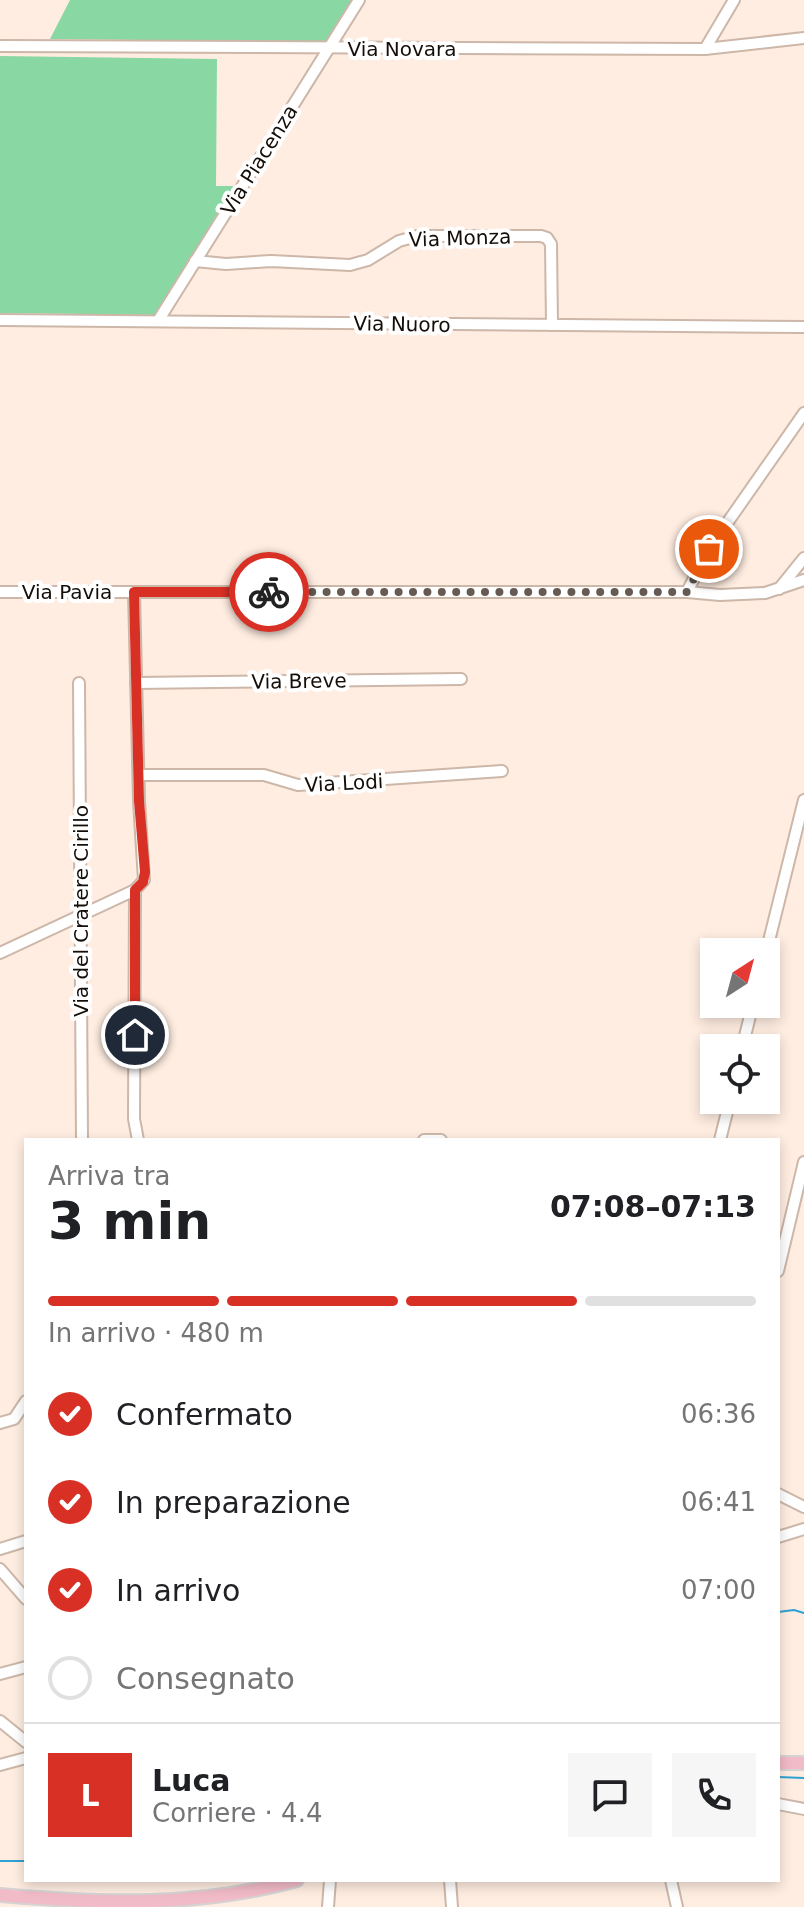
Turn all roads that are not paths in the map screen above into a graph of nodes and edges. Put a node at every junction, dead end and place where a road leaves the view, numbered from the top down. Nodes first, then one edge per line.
1 (359, 0) edge
2 (734, 0) edge
3 (804, 38) edge
4 (0, 46) edge
5 (329, 49) junction
6 (705, 49) junction
7 (195, 261) junction
8 (0, 320) edge
9 (158, 321) junction
10 (552, 325) junction
11 (804, 327) edge
12 (804, 413) edge
13 (804, 558) edge
14 (804, 580) edge
15 (778, 590) junction
16 (0, 592) edge
17 (134, 592) junction
18 (687, 592) junction
19 (461, 679) dead end
20 (79, 683) dead end
21 (136, 683) junction
22 (502, 771) dead end
23 (139, 775) junction
24 (804, 800) edge
25 (135, 890) junction
26 (81, 915) junction
27 (770, 938) edge
28 (0, 953) edge
29 (726, 1114) edge
30 (82, 1138) edge
31 (138, 1138) edge
32 (720, 1138) edge
33 (804, 1162) edge
34 (780, 1263) edge
35 (24, 1404) edge
36 (24, 1416) edge
37 (14, 1419) junction
38 (0, 1423) edge
39 (780, 1495) edge
40 (804, 1507) edge
41 (804, 1529) edge
42 (780, 1536) edge
43 (24, 1542) edge
44 (0, 1549) edge
45 (0, 1569) edge
46 (24, 1597) edge
47 (24, 1668) edge
48 (0, 1674) edge
49 (0, 1721) edge
50 (24, 1740) edge
51 (24, 1759) edge
52 (780, 1763) edge
53 (804, 1763) edge
54 (0, 1765) edge
55 (780, 1804) edge
56 (804, 1809) edge
57 (290, 1882) edge
58 (330, 1882) edge
59 (450, 1882) edge
60 (671, 1882) edge
61 (0, 1895) edge
62 (328, 1907) edge
63 (452, 1907) edge
64 (677, 1907) edge

1 - 5 street, Via Piacenza
2 - 6 street
3 - 6 street, Via Novara
4 - 5 street, Via Novara
5 - 6 street, Via Novara
5 - 7 street, Via Piacenza
7 - 9 street, Via Piacenza
7 - 10 street, Via Monza
8 - 9 street, Via Nuoro
9 - 10 street, Via Nuoro
10 - 11 street, Via Nuoro
12 - 18 street
13 - 15 street
14 - 15 street, Via Pavia
15 - 18 street, Via Pavia
16 - 17 street, Via Pavia
17 - 18 street, Via Pavia
17 - 21 street
19 - 21 street, Via Breve
20 - 26 street, Via del Cratere Cirillo
21 - 23 street
22 - 23 street, Via Lodi
23 - 25 street
24 - 27 street
25 - 26 street
25 - 31 street
26 - 28 street
26 - 30 street, Via del Cratere Cirillo
29 - 32 street
33 - 34 street
35 - 37 street
36 - 37 street
37 - 38 street
39 - 40 street
41 - 42 street
43 - 44 street
45 - 46 street
47 - 48 street
49 - 50 street
51 - 54 street
52 - 53 main road
55 - 56 street
57 - 61 main road
58 - 62 street
59 - 63 street
60 - 64 street

